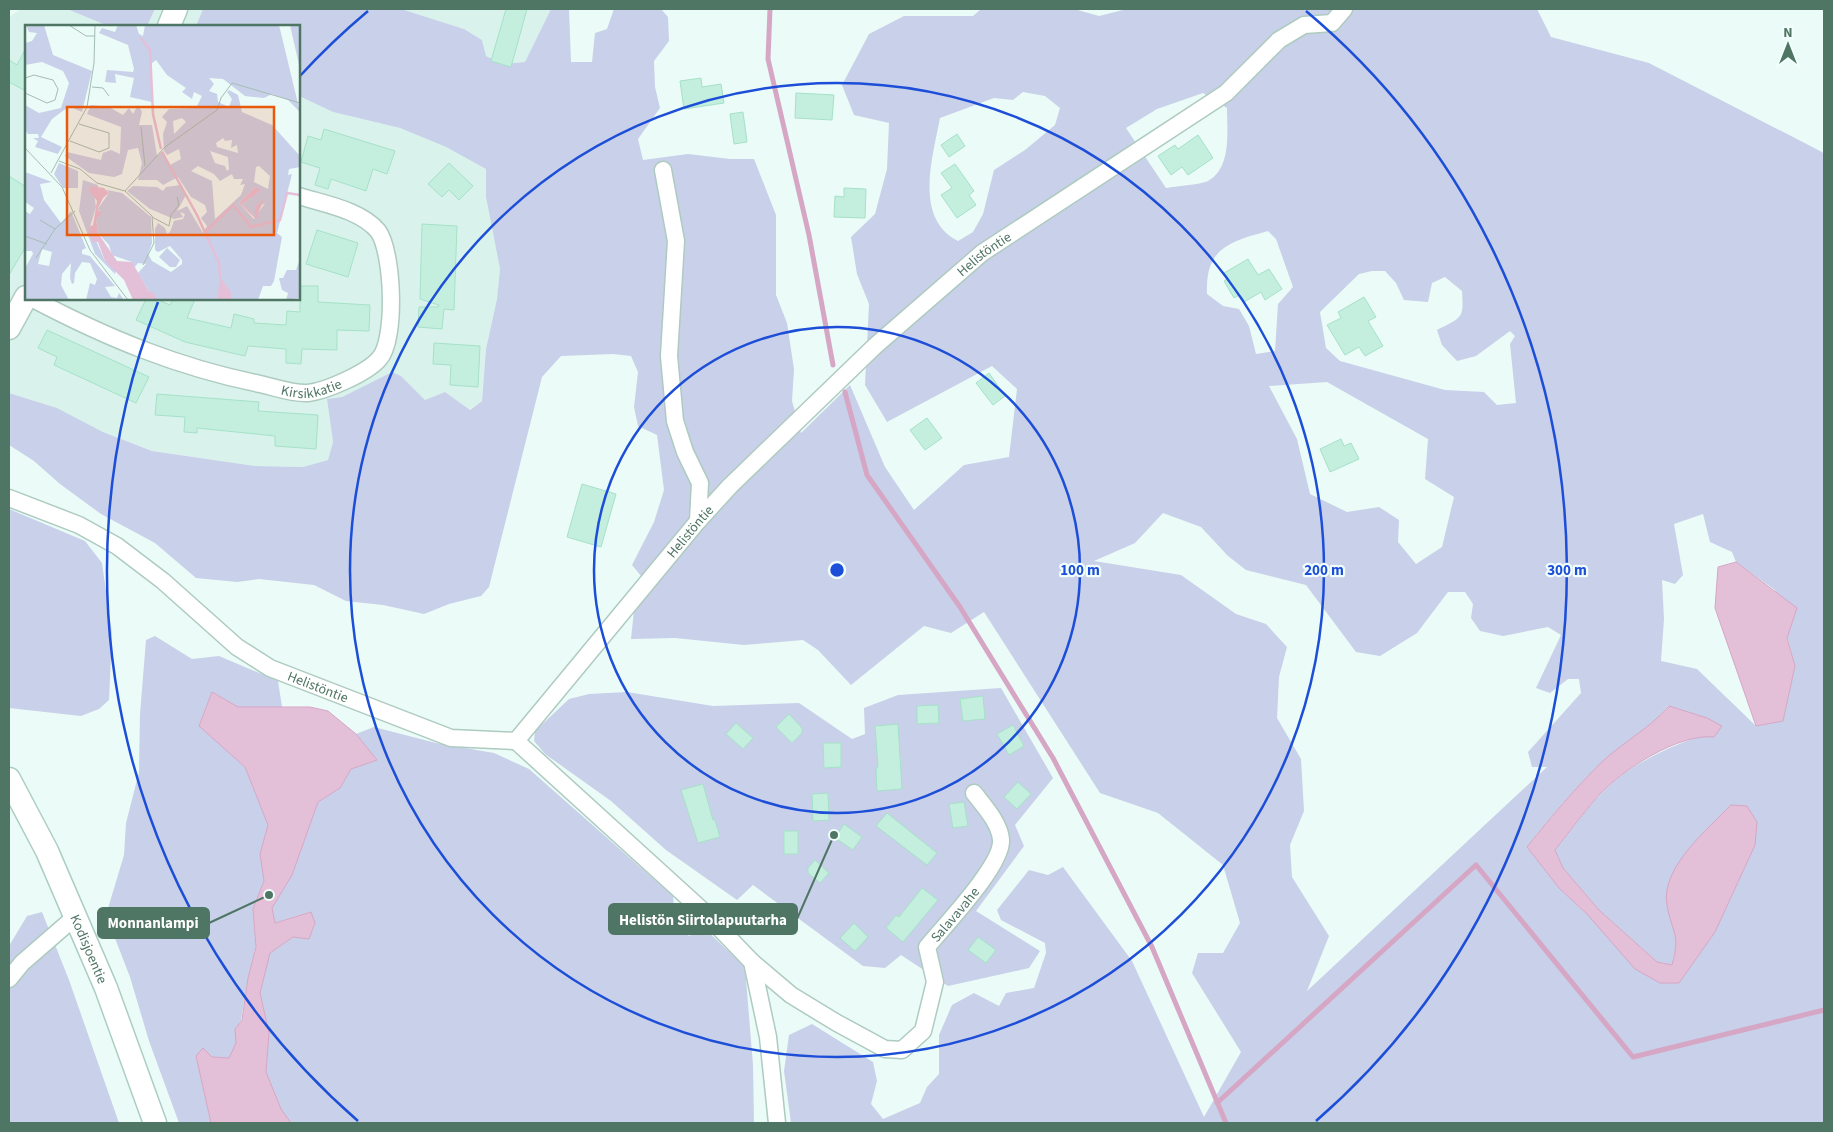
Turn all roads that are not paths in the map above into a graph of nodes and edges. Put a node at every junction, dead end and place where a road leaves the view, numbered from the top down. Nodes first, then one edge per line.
1 (176, 9) edge
2 (1344, 9) edge
3 (168, 25) edge
4 (663, 170) dead end
5 (300, 196) edge
6 (25, 298) edge
7 (35, 300) edge
8 (9, 328) edge
9 (9, 498) edge
10 (698, 521) junction
11 (516, 741) junction
12 (9, 779) edge
13 (974, 793) dead end
14 (75, 918) junction
15 (752, 962) junction
16 (9, 979) edge
17 (155, 1123) edge
18 (777, 1123) edge

1 - 3 street
2 - 10 street, Helistöntie
4 - 10 street
5 - 7 street, Kirsikkatie
6 - 8 street
9 - 11 street, Helistöntie
10 - 11 street, Helistöntie
11 - 15 street
12 - 14 street, Kodisjoentie
13 - 15 street, Salavavahe
14 - 16 street
14 - 17 street, Kodisjoentie
15 - 18 street

